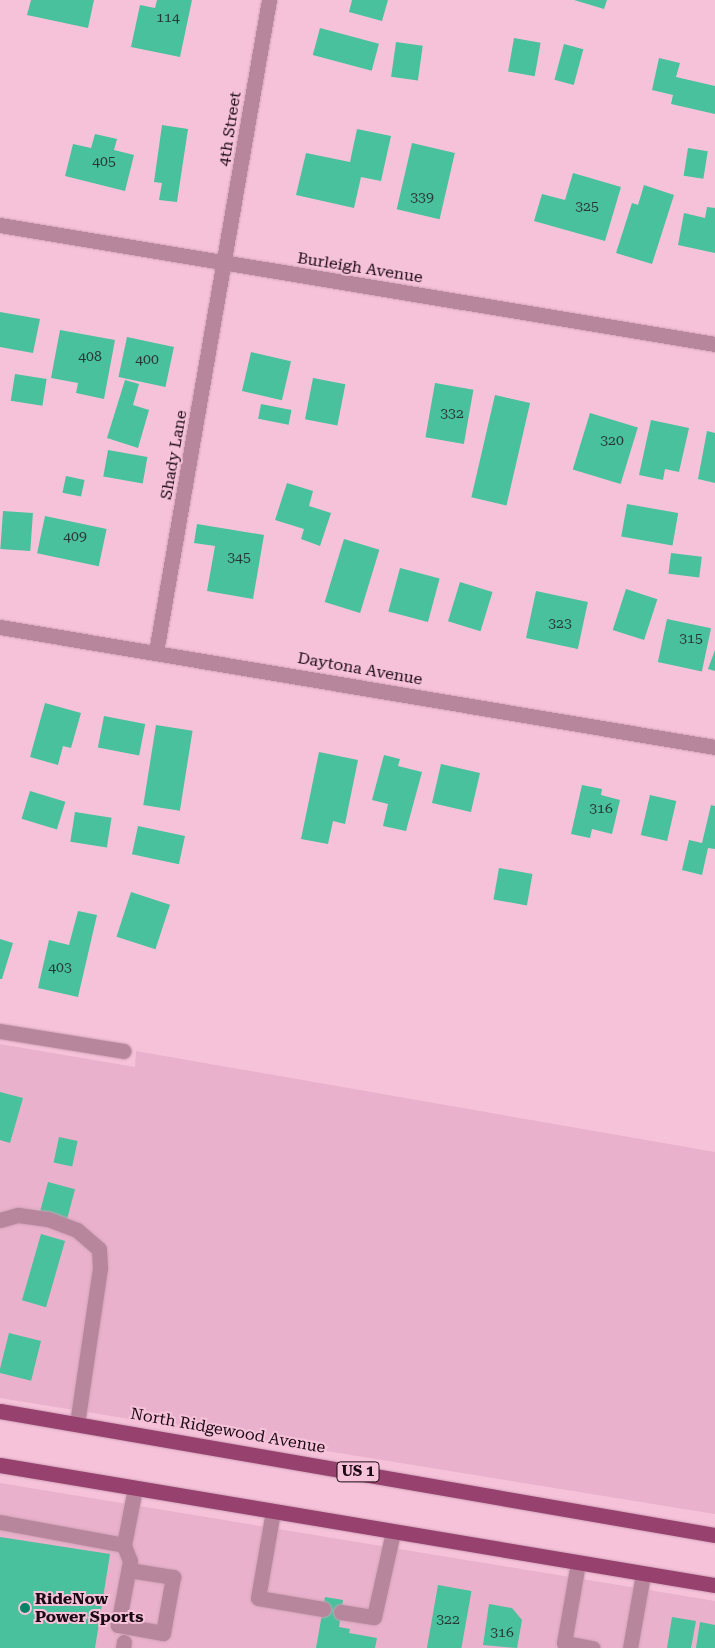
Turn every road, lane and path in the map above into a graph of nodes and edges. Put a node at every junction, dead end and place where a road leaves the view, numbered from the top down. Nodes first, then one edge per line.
1 (269, 0) edge
2 (0, 225) edge
3 (226, 263) junction
4 (715, 344) edge
5 (0, 627) edge
6 (156, 652) junction
7 (715, 747) edge
8 (0, 1031) edge
9 (123, 1051) dead end
10 (0, 1220) edge
11 (0, 1411) edge
12 (77, 1423) junction
13 (0, 1465) edge
14 (135, 1488) junction
15 (273, 1512) junction
16 (0, 1522) edge
17 (394, 1532) junction
18 (715, 1535) edge
19 (124, 1545) junction
20 (578, 1563) junction
21 (129, 1570) junction
22 (643, 1574) junction
23 (715, 1586) edge
24 (323, 1609) dead end
25 (341, 1612) dead end
26 (593, 1648) edge
27 (630, 1648) edge

1 - 3 street, 4th Street
2 - 3 street, Burleigh Avenue
3 - 4 street, Burleigh Avenue
3 - 6 street, Shady Lane
5 - 6 street, Daytona Avenue
6 - 7 street, Daytona Avenue
8 - 9 street
10 - 12 street
11 - 12 main road, North Ridgewood Avenue / US 1
12 - 18 main road, North Ridgewood Avenue / US 1
13 - 14 main road
14 - 15 main road
14 - 19 street
15 - 17 main road
15 - 24 street
16 - 19 street
17 - 20 main road
17 - 25 street
19 - 21 street
20 - 22 main road
20 - 26 street
21 - 21 street
22 - 23 main road
22 - 27 street

